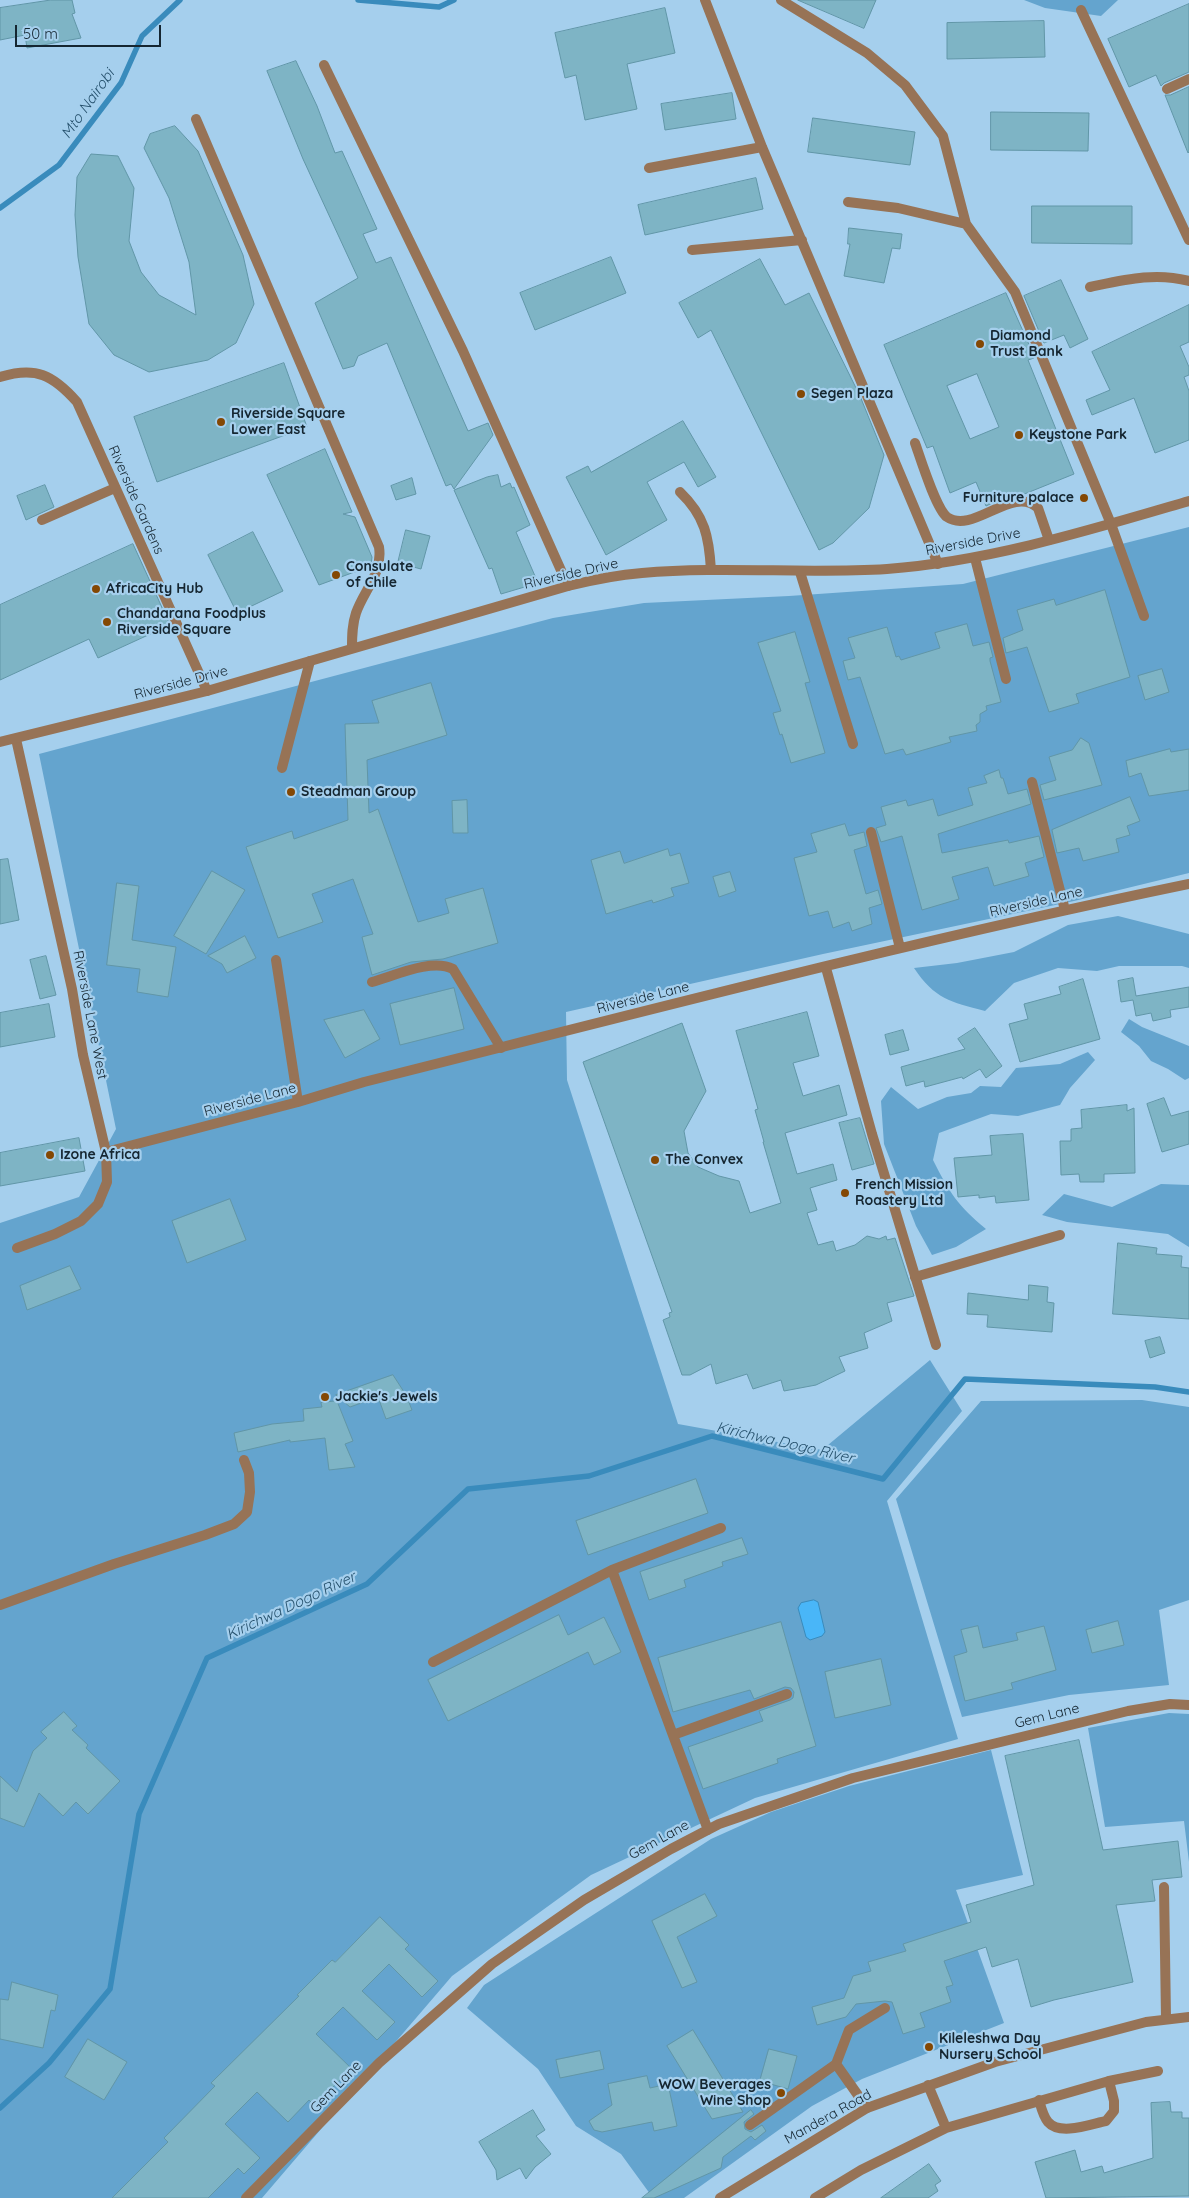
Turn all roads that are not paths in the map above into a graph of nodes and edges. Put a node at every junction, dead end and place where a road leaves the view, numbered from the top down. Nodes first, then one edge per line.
1 (704, 0) edge
2 (781, 0) edge
3 (1081, 10) dead end
4 (324, 65) dead end
5 (1189, 79) edge
6 (1167, 89) dead end
7 (196, 119) dead end
8 (762, 147) junction
9 (649, 168) dead end
10 (848, 202) dead end
11 (966, 224) junction
12 (802, 240) junction
13 (1189, 240) edge
14 (692, 250) dead end
15 (1189, 281) edge
16 (1090, 287) dead end
17 (0, 376) edge
18 (915, 442) dead end
19 (115, 488) junction
20 (680, 492) dead end
21 (1189, 501) edge
22 (42, 520) dead end
23 (1111, 524) junction
24 (1049, 540) junction
25 (974, 558) junction
26 (938, 564) junction
27 (711, 570) junction
28 (800, 572) junction
29 (568, 586) junction
30 (1144, 616) dead end
31 (352, 648) junction
32 (310, 661) junction
33 (1006, 679) dead end
34 (207, 691) junction
35 (16, 740) junction
36 (0, 742) edge
37 (853, 744) dead end
38 (282, 768) dead end
39 (1032, 782) dead end
40 (871, 832) dead end
41 (1189, 884) edge
42 (1065, 910) junction
43 (900, 948) junction
44 (276, 960) dead end
45 (826, 968) junction
46 (372, 982) dead end
47 (500, 1048) junction
48 (298, 1102) junction
49 (106, 1152) junction
50 (1060, 1234) dead end
51 (17, 1248) dead end
52 (915, 1277) junction
53 (936, 1344) dead end
54 (244, 1460) dead end
55 (721, 1528) dead end
56 (612, 1570) junction
57 (0, 1606) edge
58 (432, 1662) dead end
59 (786, 1694) dead end
60 (1189, 1705) edge
61 (673, 1735) junction
62 (708, 1830) junction
63 (1164, 1887) dead end
64 (885, 2008) dead end
65 (1189, 2017) edge
66 (1166, 2018) junction
67 (836, 2064) junction
68 (1158, 2071) dead end
69 (1109, 2081) junction
70 (928, 2085) junction
71 (1039, 2100) junction
72 (867, 2108) junction
73 (750, 2125) dead end
74 (946, 2128) junction
75 (246, 2198) edge
76 (720, 2198) edge
77 (815, 2198) edge

1 - 8 street
2 - 11 street
3 - 13 street
4 - 29 street
5 - 6 street
7 - 31 street
8 - 9 street
8 - 12 street
10 - 11 street
11 - 23 street
12 - 14 street
12 - 26 street
15 - 16 street
17 - 19 street, Riverside Gardens
18 - 24 street
19 - 22 street
19 - 34 street, Riverside Gardens
20 - 27 street
21 - 23 street, Riverside Drive
23 - 24 street, Riverside Drive
23 - 30 street
24 - 25 street, Riverside Drive
25 - 26 street, Riverside Drive
25 - 33 street
26 - 28 street, Riverside Drive
27 - 28 street, Riverside Drive
27 - 29 street, Riverside Drive
28 - 37 street
29 - 31 street, Riverside Drive
31 - 32 street, Riverside Drive
32 - 34 street, Riverside Drive
32 - 38 street
34 - 35 street, Riverside Drive
35 - 36 street, Riverside Drive
35 - 49 street, Riverside Lane West
39 - 42 street
40 - 43 street
41 - 42 street, Riverside Lane
42 - 43 street, Riverside Lane
43 - 45 street, Riverside Lane
44 - 48 street
45 - 47 street, Riverside Lane
45 - 52 street
46 - 47 street
47 - 48 street, Riverside Lane
48 - 49 street, Riverside Lane
49 - 51 street, Riverside Lane West
50 - 52 street
52 - 53 street
54 - 57 street
55 - 56 street
56 - 58 street
56 - 61 street
59 - 61 street
60 - 62 street, Gem Lane
61 - 62 street
62 - 75 street, Gem Lane
63 - 66 street
64 - 67 street
65 - 66 street, Mandera Road
66 - 70 street, Mandera Road
67 - 72 street
67 - 73 street
68 - 69 street
69 - 71 street
69 - 71 street
70 - 72 street, Mandera Road
70 - 74 street
71 - 74 street
72 - 76 street, Mandera Road
74 - 77 street

